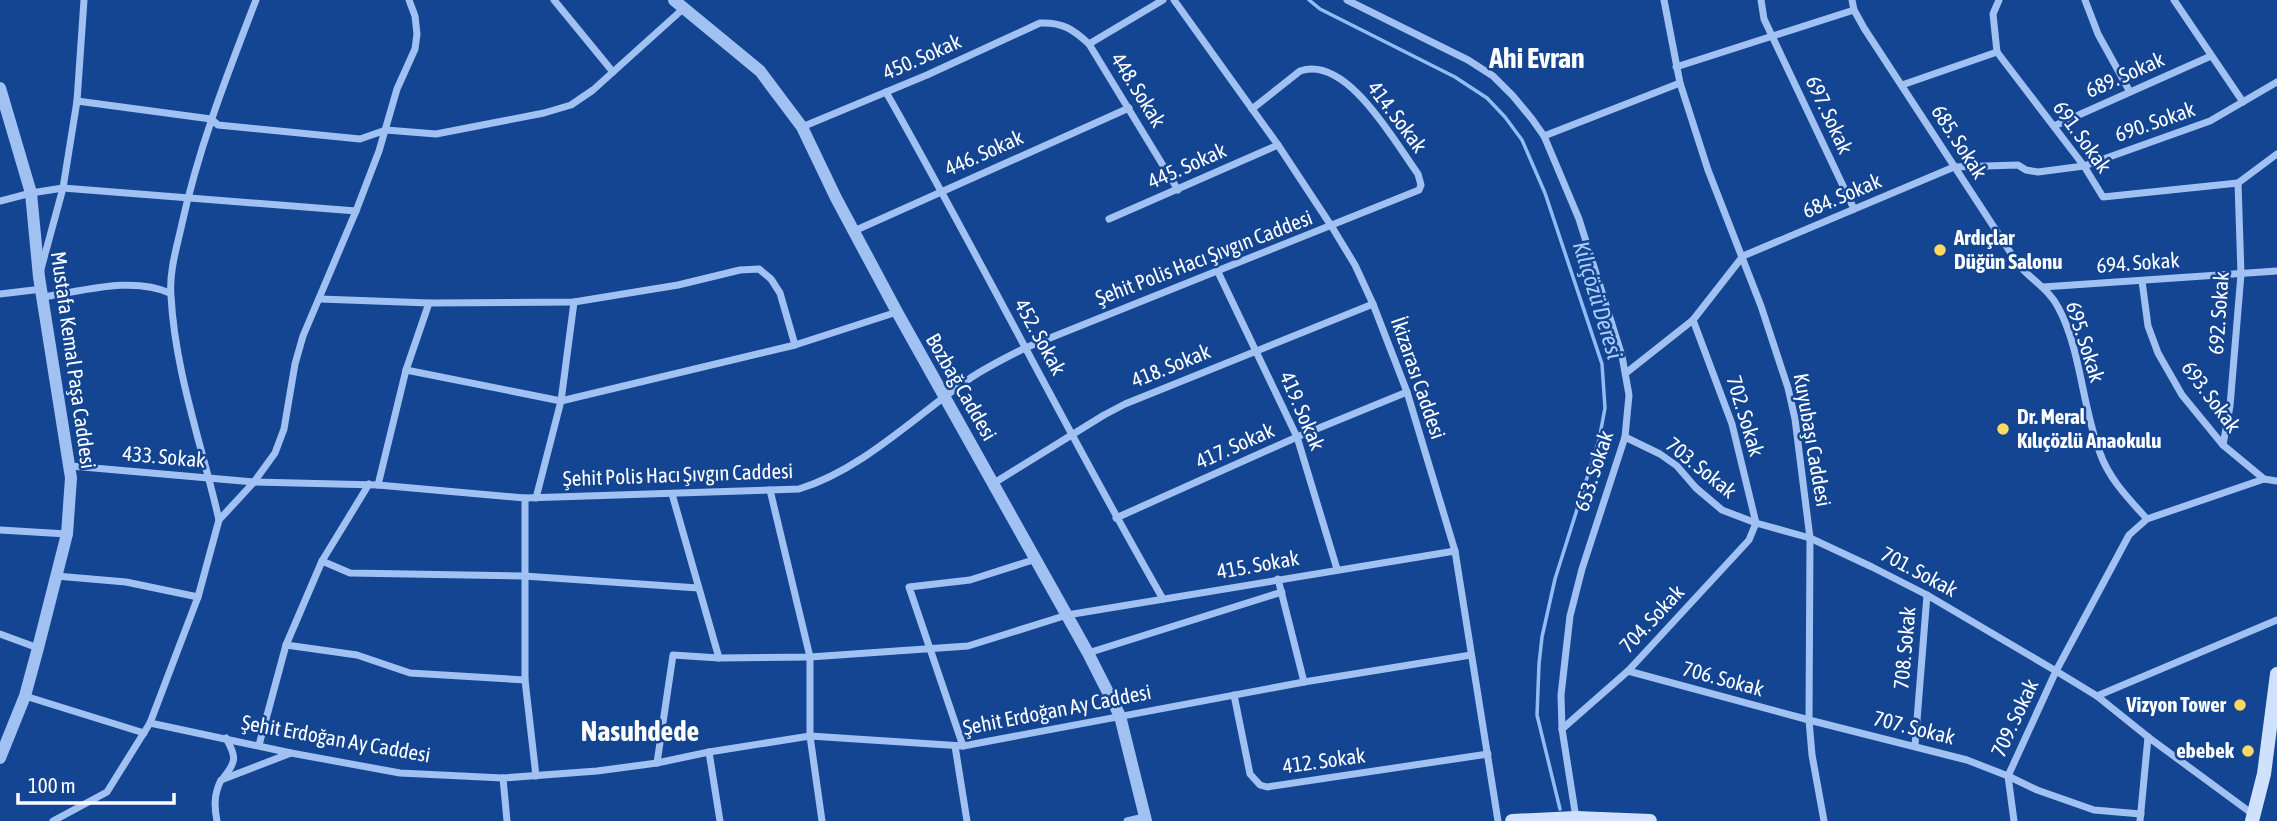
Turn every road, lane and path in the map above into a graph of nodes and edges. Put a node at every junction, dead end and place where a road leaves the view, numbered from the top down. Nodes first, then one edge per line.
1 (84, 0) edge
2 (256, 0) edge
3 (409, 0) edge
4 (554, 0) edge
5 (1163, 0) edge
6 (1174, 0) edge
7 (1347, 0) edge
8 (1664, 0) edge
9 (1761, 0) edge
10 (1852, 0) edge
11 (1999, 0) edge
12 (2085, 0) edge
13 (2174, 0) edge
14 (679, 4) edge
15 (1854, 10) junction
16 (1055, 23) joint
17 (1773, 36) junction
18 (1089, 44) junction
19 (1997, 52) junction
20 (2211, 56) junction
21 (1676, 67) junction
22 (613, 72) junction
23 (2277, 82) edge
24 (1680, 83) junction
25 (1902, 85) junction
26 (0, 88) edge
27 (886, 92) junction
28 (2130, 92) junction
29 (77, 101) junction
30 (2243, 102) junction
31 (1129, 108) junction
32 (1252, 108) junction
33 (4, 113) edge
34 (211, 119) junction
35 (2054, 126) junction
36 (802, 127) junction
37 (386, 130) junction
38 (1544, 136) junction
39 (1278, 145) junction
40 (2277, 154) edge
41 (2084, 166) junction
42 (1954, 167) junction
43 (2238, 183) junction
44 (63, 188) junction
45 (1178, 190) junction
46 (942, 191) junction
47 (31, 193) junction
48 (1410, 195) joint
49 (188, 196) junction
50 (0, 201) edge
51 (1854, 209) junction
52 (356, 211) junction
53 (1109, 219) dead end
54 (1332, 227) junction
55 (853, 231) junction
56 (1743, 256) junction
57 (2277, 271) edge
58 (1218, 272) junction
59 (2241, 274) junction
60 (2142, 281) junction
61 (2043, 287) junction
62 (41, 288) junction
63 (170, 293) junction
64 (0, 294) edge
65 (320, 299) junction
66 (574, 302) junction
67 (429, 303) junction
68 (1373, 304) junction
69 (897, 312) junction
70 (1693, 320) junction
71 (795, 345) junction
72 (1025, 348) junction
73 (1256, 350) junction
74 (406, 370) junction
75 (1626, 373) junction
76 (1407, 392) junction
77 (945, 397) junction
78 (561, 401) junction
79 (1073, 434) junction
80 (1297, 437) junction
81 (1625, 437) junction
82 (2223, 445) junction
83 (71, 466) junction
84 (210, 479) junction
85 (2264, 479) junction
86 (2277, 481) edge
87 (254, 482) junction
88 (994, 483) junction
89 (369, 484) junction
90 (378, 485) junction
91 (769, 490) junction
92 (672, 494) junction
93 (524, 498) junction
94 (536, 498) junction
95 (1116, 518) junction
96 (2147, 519) junction
97 (219, 520) junction
98 (1756, 523) junction
99 (0, 530) edge
100 (67, 534) junction
101 (1810, 538) junction
102 (1455, 551) junction
103 (1036, 559) junction
104 (322, 561) junction
105 (1337, 569) junction
106 (56, 576) junction
107 (524, 576) junction
108 (1278, 579) junction
109 (698, 588) junction
110 (1282, 592) junction
111 (1927, 594) junction
112 (198, 597) junction
113 (1163, 599) junction
114 (1067, 615) junction
115 (2277, 620) edge
116 (0, 634) edge
117 (286, 645) junction
118 (38, 648) junction
119 (930, 649) junction
120 (1088, 653) junction
121 (1471, 655) junction
122 (810, 657) junction
123 (719, 658) junction
124 (1629, 671) junction
125 (2056, 671) junction
126 (2277, 674) edge
127 (525, 680) junction
128 (1304, 682) junction
129 (1234, 695) junction
130 (25, 696) junction
131 (2097, 696) junction
132 (1120, 716) junction
133 (1809, 720) junction
134 (150, 723) junction
135 (1562, 729) junction
136 (144, 733) junction
137 (810, 736) junction
138 (2148, 737) junction
139 (226, 738) junction
140 (259, 745) junction
141 (959, 746) junction
142 (1915, 746) junction
143 (709, 752) junction
144 (291, 753) junction
145 (1488, 754) junction
146 (0, 758) edge
147 (657, 763) junction
148 (536, 776) junction
149 (2008, 776) junction
150 (503, 778) junction
151 (221, 780) junction
152 (1576, 818) junction
153 (2140, 818) edge
154 (2253, 818) edge
155 (1145, 819) edge
156 (1541, 820) edge
157 (53, 821) edge
158 (216, 821) edge
159 (507, 821) edge
160 (720, 821) edge
161 (822, 821) edge
162 (967, 821) edge
163 (1127, 821) edge
164 (1498, 821) edge
165 (1512, 821) edge
166 (1650, 821) edge
167 (1824, 821) edge
168 (2014, 821) edge

1 - 29 street
2 - 34 street
3 - 37 street
4 - 22 street
5 - 18 street
6 - 32 street, İkizarası Caddesi
7 - 38 street, 653. Sokak
8 - 21 street, Kuyubaşı Caddesi
9 - 17 street, 697. Sokak
10 - 15 street
11 - 19 street
12 - 28 street
13 - 20 street
14 - 22 street
14 - 36 street, Bozbağ Caddesi
15 - 17 street
15 - 25 street, 685. Sokak
16 - 18 street, 448. Sokak
16 - 27 street, 450. Sokak
17 - 21 street
17 - 51 street, 697. Sokak
18 - 31 street, 448. Sokak
19 - 25 street
19 - 35 street, 691. Sokak
20 - 28 street, 689. Sokak
20 - 30 street
21 - 24 street, Kuyubaşı Caddesi
22 - 37 street
23 - 30 street, 690. Sokak
24 - 38 street
24 - 56 street, Kuyubaşı Caddesi
25 - 42 street, 685. Sokak
26 - 33 street, Mustafa Kemal Paşa Caddesi
27 - 36 street, 450. Sokak
27 - 46 street, 452. Sokak
28 - 35 street, 689. Sokak
29 - 34 street
29 - 44 street
30 - 41 street, 690. Sokak
31 - 45 street, 448. Sokak
31 - 46 street, 446. Sokak
32 - 39 street, İkizarası Caddesi
32 - 48 street, 414. Sokak
33 - 47 street, Mustafa Kemal Paşa Caddesi
34 - 37 street
34 - 49 street
35 - 41 street, 691. Sokak
36 - 55 street, Bozbağ Caddesi
37 - 52 street
38 - 75 street, 653. Sokak
39 - 45 street, 445. Sokak
39 - 54 street, İkizarası Caddesi
40 - 43 street
41 - 42 street, 690. Sokak
41 - 43 street, 691. Sokak
42 - 51 street, 684. Sokak
42 - 61 street, 685. Sokak
43 - 59 street, 692. Sokak
44 - 47 street
44 - 49 street
44 - 62 street
45 - 53 street, 445. Sokak
46 - 55 street, 446. Sokak
46 - 72 street, 452. Sokak
47 - 50 street
47 - 62 street, Mustafa Kemal Paşa Caddesi
48 - 54 street, Şehit Polis Hacı Şıvgın Caddesi
49 - 52 street
49 - 63 street
51 - 56 street, 684. Sokak
52 - 65 street
54 - 58 street, Şehit Polis Hacı Şıvgın Caddesi
54 - 68 street, İkizarası Caddesi
55 - 69 street, Bozbağ Caddesi
56 - 70 street
56 - 101 street, Kuyubaşı Caddesi
57 - 59 street, 694. Sokak
58 - 72 street, Şehit Polis Hacı Şıvgın Caddesi
58 - 73 street, 419. Sokak
59 - 60 street, 694. Sokak
59 - 82 street, 692. Sokak
60 - 61 street, 694. Sokak
60 - 82 street, 693. Sokak
61 - 96 street, 695. Sokak
62 - 63 street
62 - 64 street
62 - 83 street, Mustafa Kemal Paşa Caddesi
63 - 84 street
65 - 67 street
65 - 87 street
66 - 67 street
66 - 71 street
66 - 78 street
67 - 74 street
68 - 73 street, 418. Sokak
68 - 76 street, İkizarası Caddesi
69 - 71 street
69 - 77 street, Bozbağ Caddesi
70 - 75 street
70 - 98 street, 702. Sokak
71 - 78 street
72 - 77 street, Şehit Polis Hacı Şıvgın Caddesi
72 - 79 street, 452. Sokak
73 - 79 street, 418. Sokak
73 - 80 street, 419. Sokak
74 - 78 street
74 - 90 street
75 - 81 street, 653. Sokak
76 - 80 street, 417. Sokak
76 - 102 street, İkizarası Caddesi
77 - 88 street, Bozbağ Caddesi
77 - 91 street, Şehit Polis Hacı Şıvgın Caddesi
78 - 94 street
79 - 88 street, 418. Sokak
79 - 95 street, 452. Sokak
80 - 95 street, 417. Sokak
80 - 105 street, 419. Sokak
81 - 98 street, 703. Sokak
81 - 135 street, 653. Sokak
82 - 85 street, 693. Sokak
83 - 84 street, 433. Sokak
83 - 100 street, Mustafa Kemal Paşa Caddesi
84 - 87 street, 433. Sokak
84 - 97 street
85 - 86 street
85 - 96 street
87 - 89 street, Şehit Polis Hacı Şıvgın Caddesi
87 - 97 street
88 - 103 street, Bozbağ Caddesi
89 - 90 street, Şehit Polis Hacı Şıvgın Caddesi
89 - 104 street
90 - 93 street, Şehit Polis Hacı Şıvgın Caddesi
91 - 92 street, Şehit Polis Hacı Şıvgın Caddesi
91 - 122 street
92 - 94 street, Şehit Polis Hacı Şıvgın Caddesi
92 - 109 street
93 - 94 street, Şehit Polis Hacı Şıvgın Caddesi
93 - 107 street
95 - 113 street, 452. Sokak
96 - 125 street, 709. Sokak
97 - 112 street
98 - 101 street, 701. Sokak
98 - 124 street, 704. Sokak
99 - 100 street
100 - 106 street, Mustafa Kemal Paşa Caddesi
101 - 111 street, 701. Sokak
101 - 133 street, Kuyubaşı Caddesi
102 - 105 street, 415. Sokak
102 - 121 street, İkizarası Caddesi
103 - 114 street, Bozbağ Caddesi
103 - 119 street
104 - 107 street
104 - 117 street
105 - 108 street, 415. Sokak
106 - 112 street
106 - 118 street, Mustafa Kemal Paşa Caddesi
107 - 109 street
107 - 127 street
108 - 110 street
108 - 113 street, 415. Sokak
109 - 123 street
110 - 120 street
110 - 128 street
111 - 125 street, 701. Sokak
111 - 142 street, 708. Sokak
112 - 134 street
113 - 114 street, 415. Sokak
114 - 119 street, 415. Sokak
114 - 120 street, Bozbağ Caddesi
115 - 131 street
116 - 118 street
117 - 127 street
117 - 140 street
118 - 130 street, Mustafa Kemal Paşa Caddesi
119 - 122 street, 415. Sokak
119 - 141 street
120 - 132 street, Bozbağ Caddesi
121 - 128 street, Şehit Erdoğan Ay Caddesi
121 - 145 street, İkizarası Caddesi
122 - 123 street, 415. Sokak
122 - 137 street
123 - 147 street, 415. Sokak
124 - 133 street, 706. Sokak
124 - 135 street, 704. Sokak
125 - 131 street, 701. Sokak
125 - 149 street, 709. Sokak
126 - 154 main road
127 - 148 street
128 - 129 street, Şehit Erdoğan Ay Caddesi
129 - 132 street, Şehit Erdoğan Ay Caddesi
129 - 145 street, 412. Sokak
130 - 136 street
130 - 146 street, Mustafa Kemal Paşa Caddesi
131 - 138 street, 701. Sokak
132 - 141 street, Şehit Erdoğan Ay Caddesi
132 - 155 street, Bozbağ Caddesi
133 - 142 street, 707. Sokak
133 - 167 street, Kuyubaşı Caddesi
134 - 136 street
134 - 139 street, Şehit Erdoğan Ay Caddesi
135 - 152 street, 653. Sokak
136 - 157 street
137 - 141 street, Şehit Erdoğan Ay Caddesi
137 - 143 street, Şehit Erdoğan Ay Caddesi
137 - 161 street
138 - 153 street
138 - 154 street, 701. Sokak
139 - 140 street, Şehit Erdoğan Ay Caddesi
139 - 151 street
140 - 144 street, Şehit Erdoğan Ay Caddesi
141 - 162 street
142 - 149 street, 707. Sokak
143 - 147 street, Şehit Erdoğan Ay Caddesi
143 - 160 street
144 - 150 street, Şehit Erdoğan Ay Caddesi
144 - 151 street
145 - 164 street, İkizarası Caddesi
147 - 148 street, Şehit Erdoğan Ay Caddesi
148 - 150 street, Şehit Erdoğan Ay Caddesi
149 - 153 street, 707. Sokak
149 - 168 street, 709. Sokak
150 - 159 street
151 - 158 street
152 - 156 main road
152 - 166 main road
155 - 163 street
156 - 165 main road

